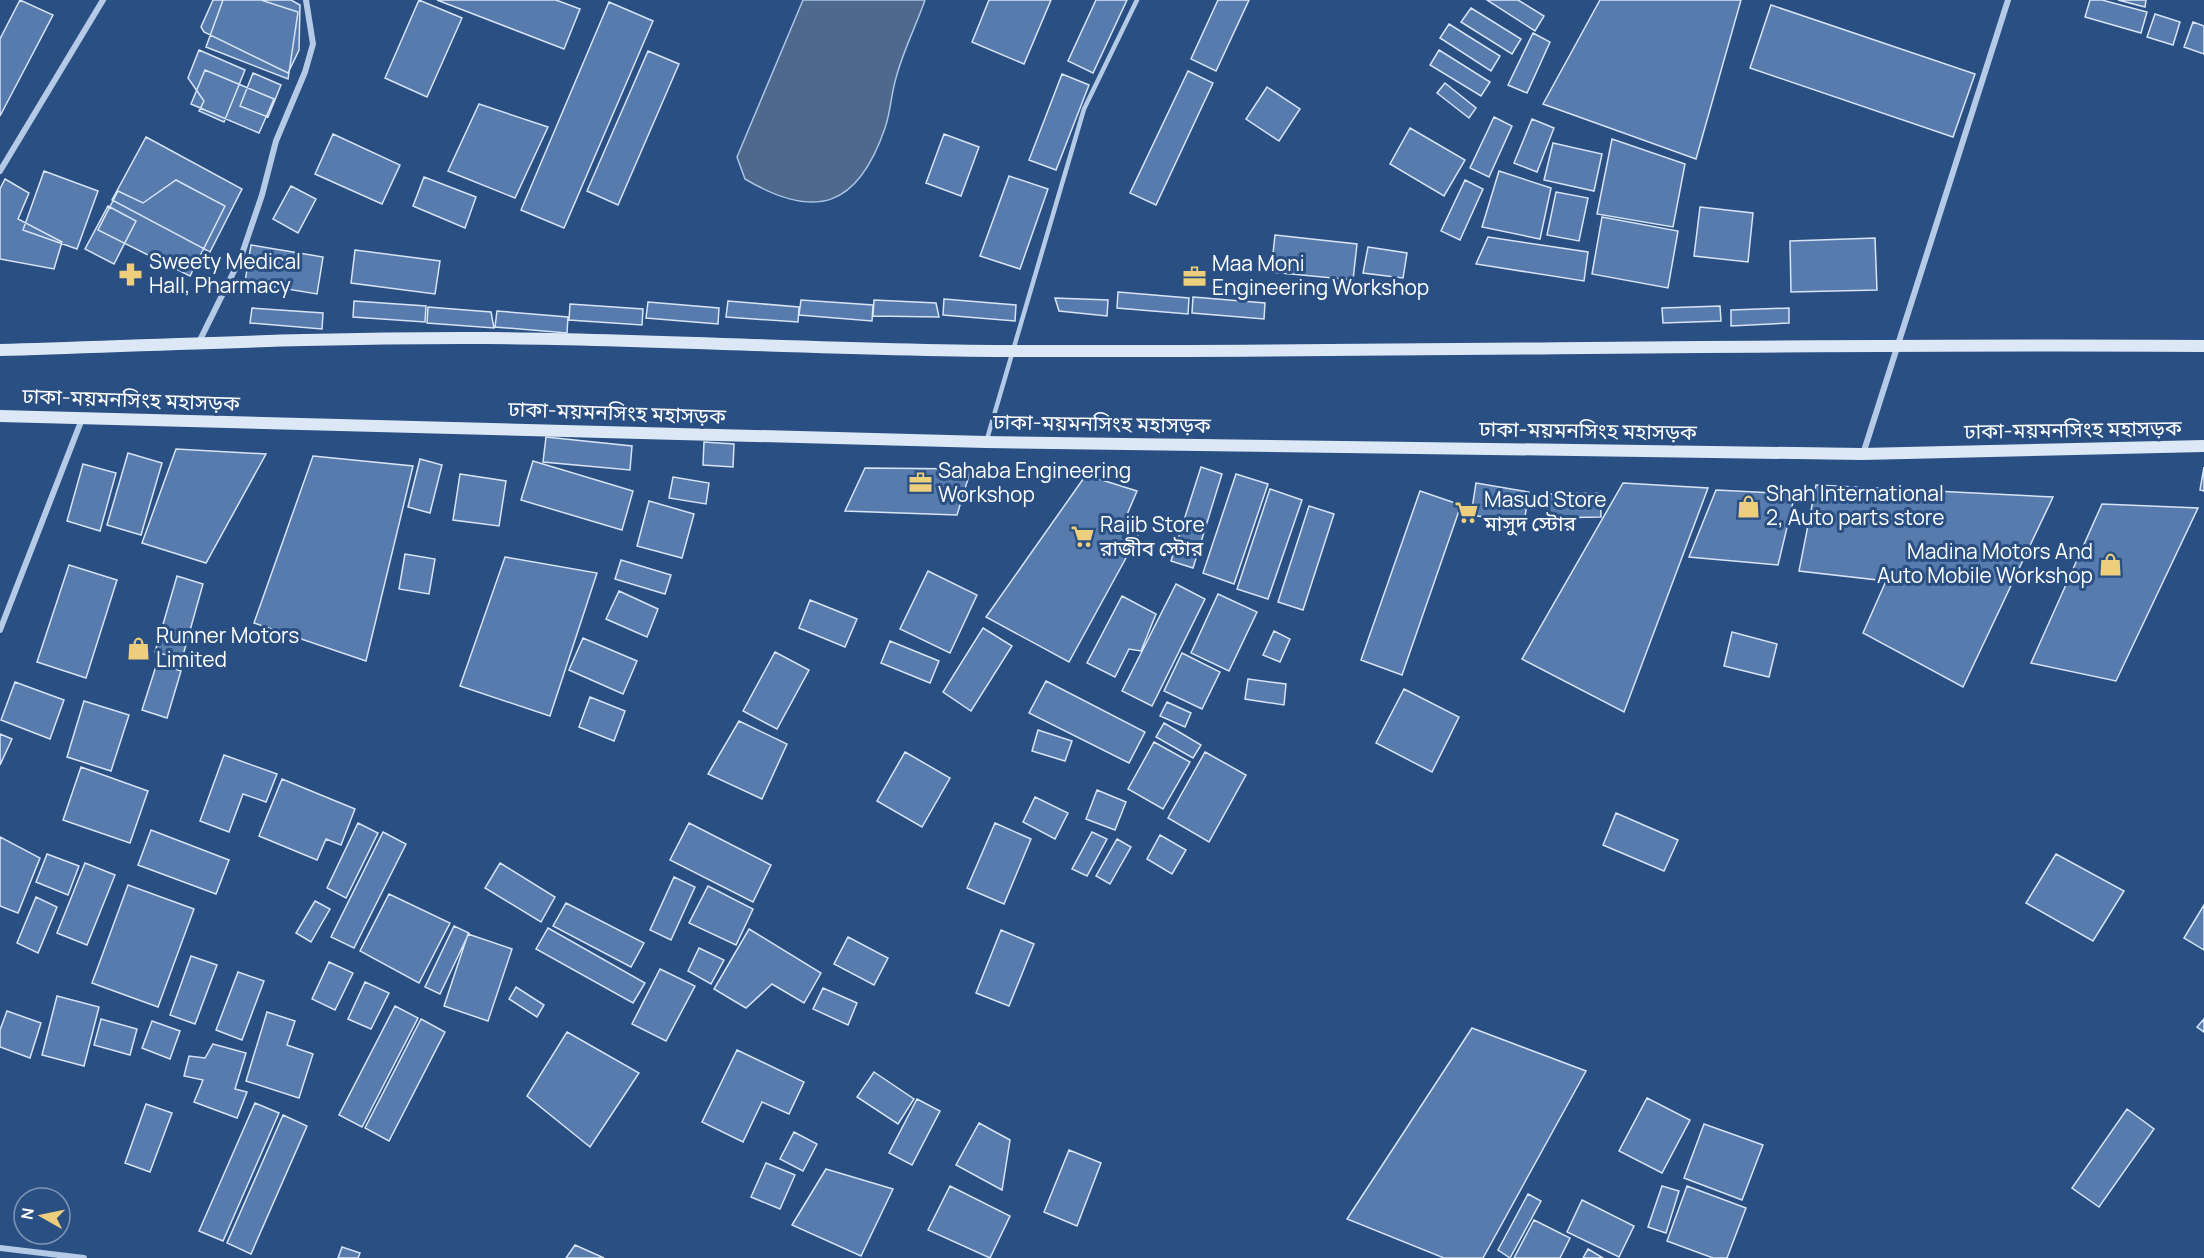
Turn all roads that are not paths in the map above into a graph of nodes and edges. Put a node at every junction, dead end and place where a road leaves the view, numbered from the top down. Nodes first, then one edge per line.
1 (103, 0) edge
2 (306, 0) edge
3 (1137, 0) edge
4 (2008, 0) edge
5 (0, 171) edge
6 (1898, 343) junction
7 (198, 345) junction
8 (2204, 346) edge
9 (0, 350) edge
10 (1013, 351) junction
11 (0, 416) edge
12 (82, 418) junction
13 (986, 442) junction
14 (2204, 446) edge
15 (1863, 454) junction
16 (0, 630) edge
17 (0, 1248) edge
18 (84, 1258) edge

1 - 5 street
2 - 7 street
3 - 10 lane
4 - 6 street
6 - 8 main road
6 - 10 main road
6 - 15 street
7 - 9 main road
7 - 10 main road
10 - 13 lane
11 - 12 main road, ঢাকা-ময়মনসিংহ মহাসড়ক
12 - 13 main road, ঢাকা-ময়মনসিংহ মহাসড়ক
12 - 16 street
13 - 15 main road, ঢাকা-ময়মনসিংহ মহাসড়ক
14 - 15 main road, ঢাকা-ময়মনসিংহ মহাসড়ক
17 - 18 street

